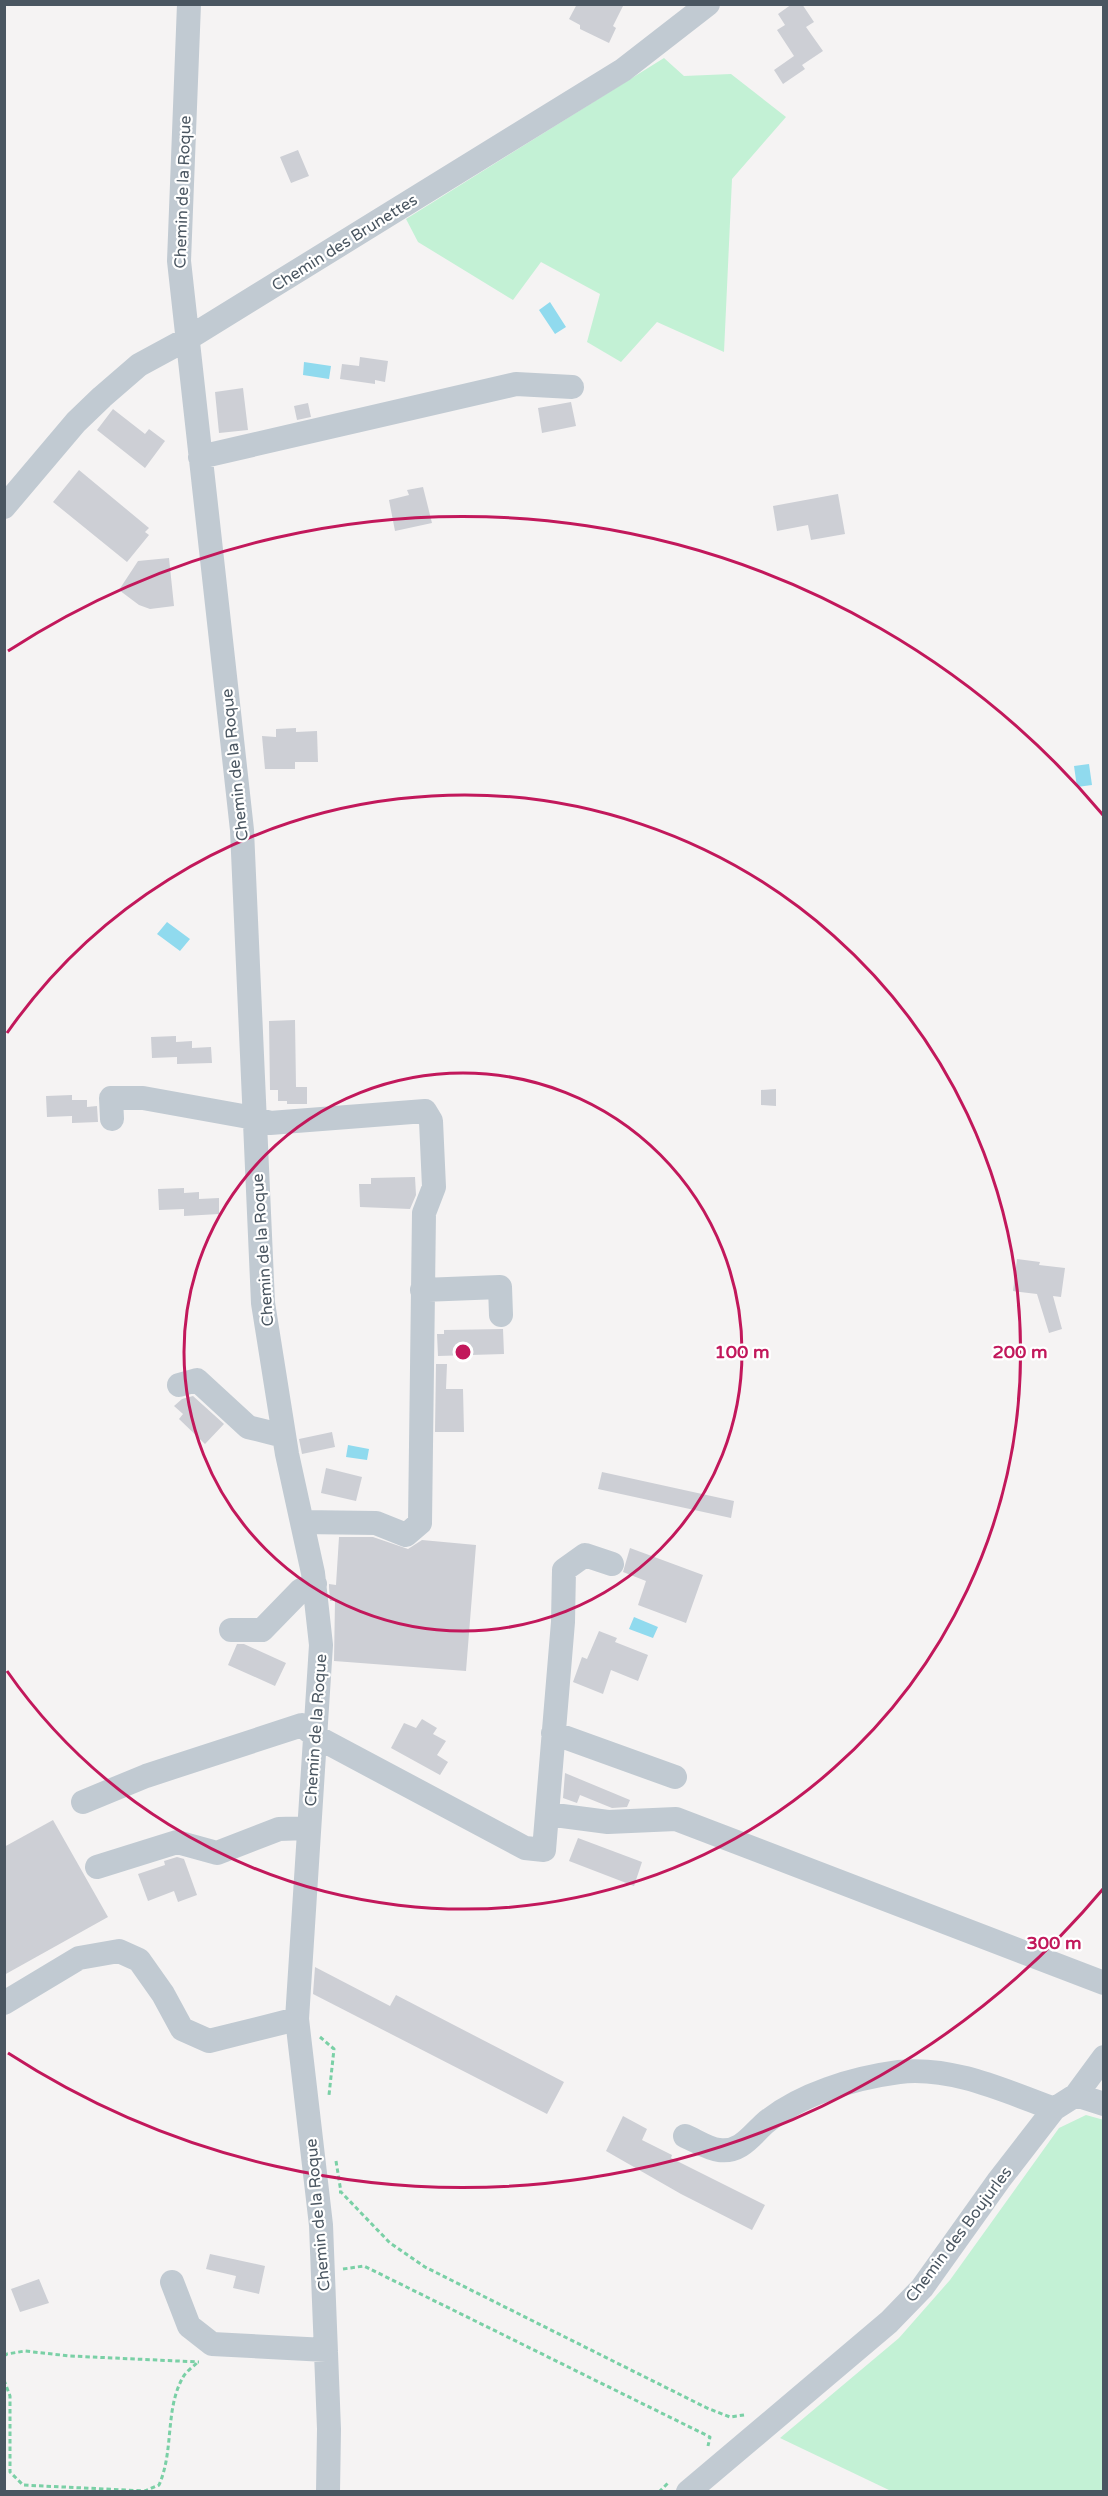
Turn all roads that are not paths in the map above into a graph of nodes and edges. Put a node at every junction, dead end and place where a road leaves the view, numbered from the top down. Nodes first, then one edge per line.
1 (189, 4) edge
2 (708, 4) edge
3 (187, 339) junction
4 (572, 387) dead end
5 (200, 458) junction
6 (4, 507) edge
7 (254, 1118) junction
8 (112, 1119) dead end
9 (422, 1290) junction
10 (501, 1315) dead end
11 (179, 1385) dead end
12 (284, 1436) junction
13 (302, 1522) junction
14 (612, 1564) dead end
15 (315, 1584) junction
16 (231, 1630) dead end
17 (553, 1733) junction
18 (315, 1736) junction
19 (675, 1777) dead end
20 (83, 1802) dead end
21 (547, 1814) junction
22 (309, 1828) junction
23 (97, 1867) dead end
24 (1104, 1983) edge
25 (4, 2003) edge
26 (297, 2019) junction
27 (1104, 2057) edge
28 (1076, 2095) junction
29 (1104, 2104) edge
30 (1054, 2109) junction
31 (685, 2136) dead end
32 (172, 2282) dead end
33 (326, 2350) junction
34 (681, 2485) edge
35 (328, 2492) edge

1 - 3 street, Chemin de la Roque
2 - 3 street, Chemin des Brunettes
3 - 5 street, Chemin de la Roque
3 - 6 street, Chemin des Brunettes
4 - 5 street
5 - 7 street, Chemin de la Roque
7 - 8 street
7 - 9 street
7 - 12 street, Chemin de la Roque
9 - 10 street
9 - 13 street
11 - 12 street
12 - 13 street, Chemin de la Roque
13 - 15 street, Chemin de la Roque
14 - 17 street
15 - 16 street
15 - 18 street, Chemin de la Roque
17 - 19 street
17 - 21 street
18 - 20 street
18 - 21 street
18 - 22 street, Chemin de la Roque
21 - 24 street
22 - 23 street
22 - 26 street, Chemin de la Roque
25 - 26 street
26 - 33 street, Chemin de la Roque
27 - 28 street, Chemin des Boujurles
28 - 29 street
28 - 30 street, Chemin des Boujurles
30 - 31 street
30 - 34 street, Chemin des Boujurles
32 - 33 street
33 - 35 street, Chemin de la Roque

